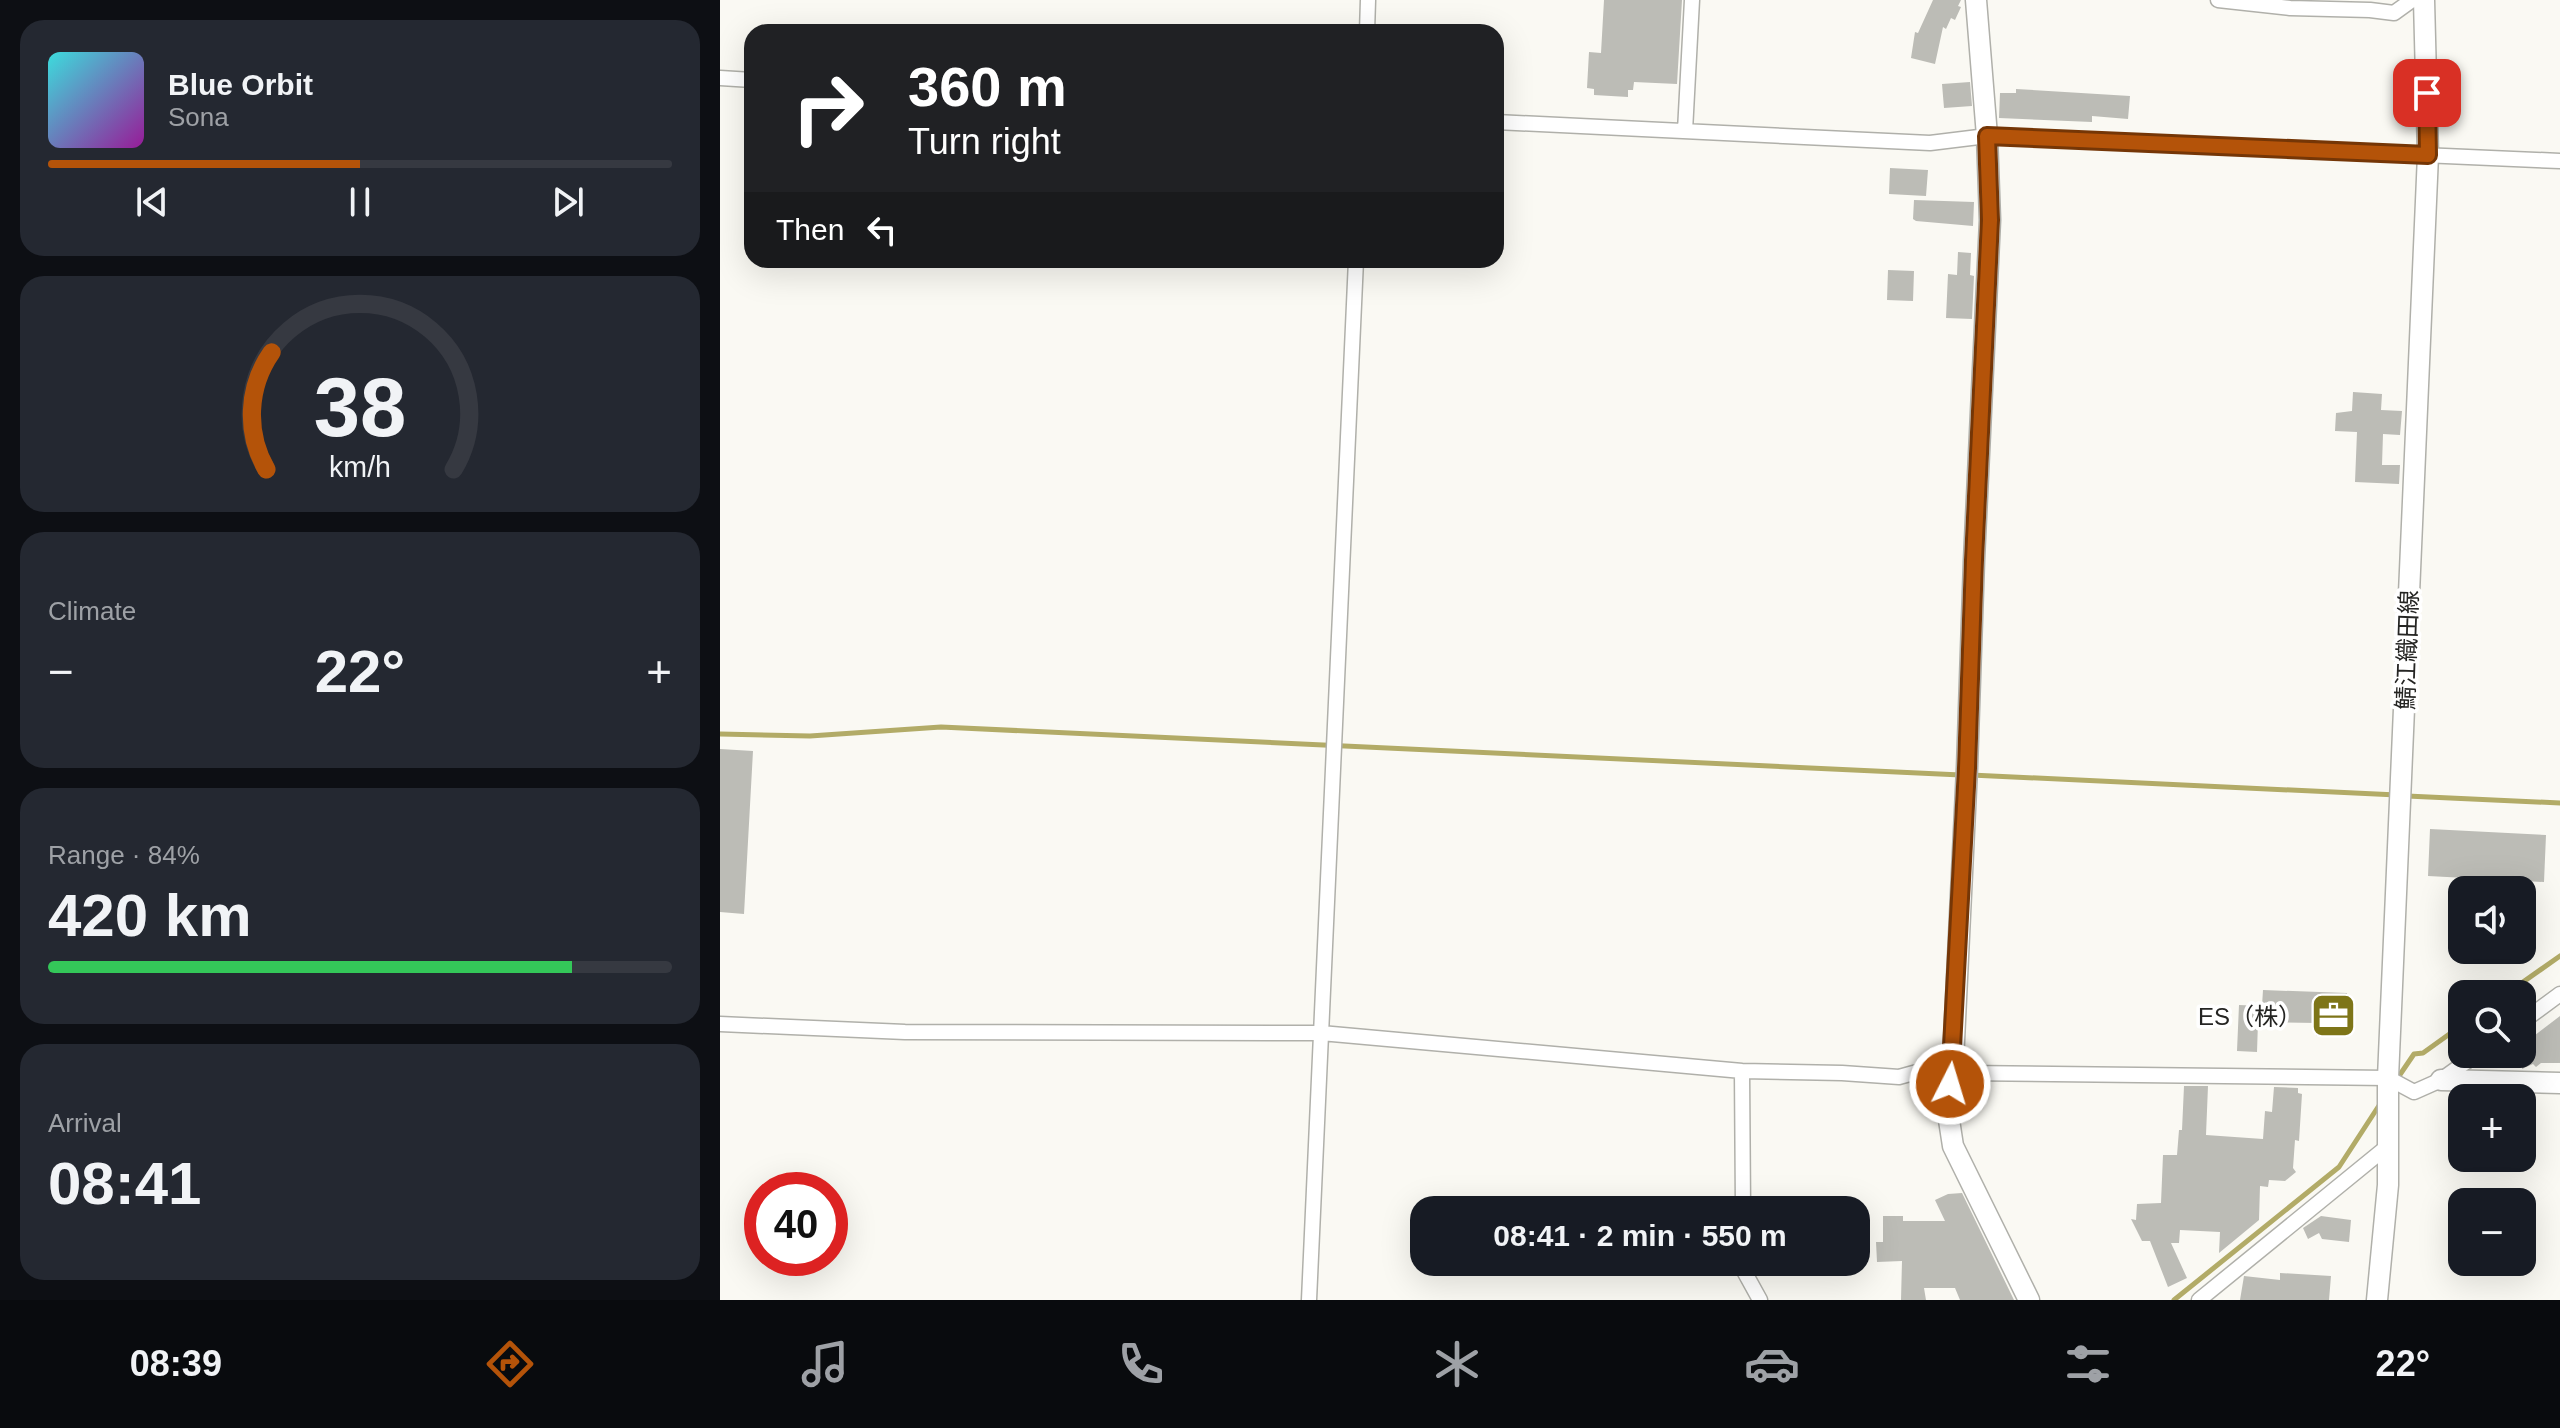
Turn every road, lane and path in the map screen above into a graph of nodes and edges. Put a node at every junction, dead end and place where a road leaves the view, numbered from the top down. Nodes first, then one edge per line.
1 (1368, 0) edge
2 (1692, 0) edge
3 (1976, 0) edge
4 (2218, 0) edge
5 (2412, 0) edge
6 (2424, 0) edge
7 (1367, 24) edge
8 (720, 78) edge
9 (744, 80) edge
10 (1504, 122) edge
11 (1685, 131) junction
12 (1987, 136) junction
13 (2428, 155) junction
14 (2560, 161) edge
15 (1356, 268) edge
16 (2560, 994) edge
17 (2536, 1012) edge
18 (720, 1024) edge
19 (1321, 1033) junction
20 (1953, 1062) junction
21 (2458, 1068) edge
22 (1742, 1071) junction
23 (2388, 1078) junction
24 (2441, 1080) junction
25 (2560, 1083) edge
26 (2388, 1146) junction
27 (1743, 1196) edge
28 (1747, 1276) edge
29 (1309, 1300) edge
30 (1760, 1300) edge
31 (2029, 1300) edge
32 (2199, 1300) edge
33 (2377, 1300) edge

1 - 7 street
2 - 11 street
3 - 12 street
4 - 5 street
6 - 13 street, 鯖江織田線
8 - 9 street
10 - 11 street
11 - 12 street
12 - 13 street
12 - 20 street
13 - 14 street
13 - 23 street, 鯖江織田線
15 - 19 street
16 - 17 street
18 - 19 street
19 - 22 street
19 - 29 street
20 - 22 street
20 - 23 street
20 - 31 street
21 - 24 street
22 - 27 street
23 - 24 street
23 - 26 street, 鯖江織田線
24 - 25 street
26 - 32 street
26 - 33 street, 鯖江織田線
28 - 30 street

